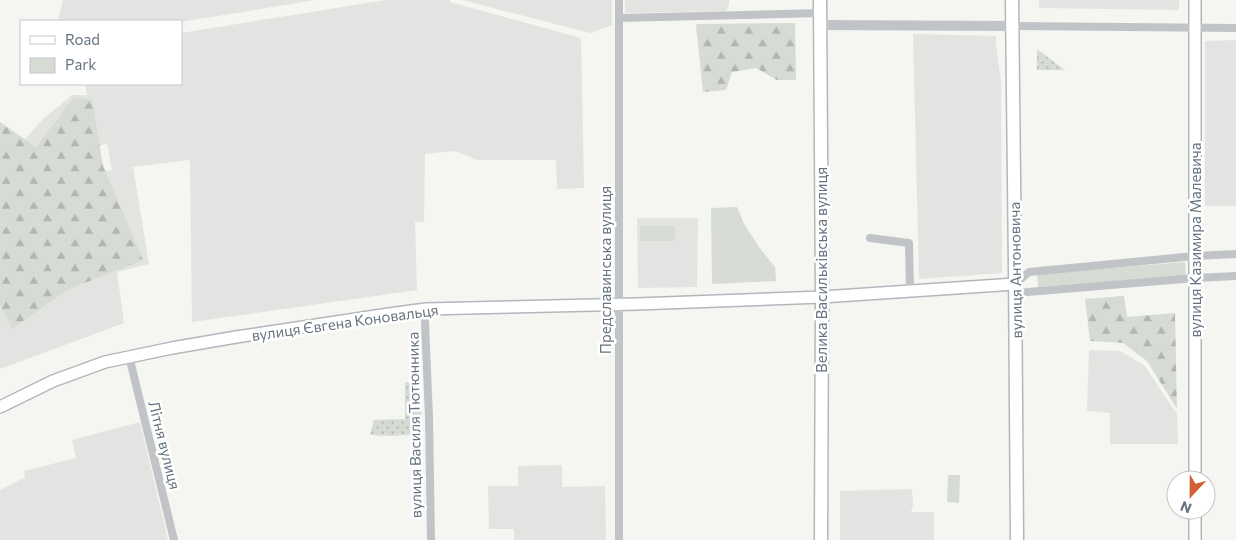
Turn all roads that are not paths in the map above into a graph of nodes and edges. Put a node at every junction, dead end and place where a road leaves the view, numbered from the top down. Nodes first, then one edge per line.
1 (619, 0) edge
2 (1012, 0) edge
3 (1195, 0) edge
4 (820, 13) edge
5 (620, 18) junction
6 (1012, 26) junction
7 (1195, 28) junction
8 (1236, 28) edge
9 (870, 238) dead end
10 (1236, 254) edge
11 (1195, 256) junction
12 (1236, 276) edge
13 (1195, 278) junction
14 (1015, 289) junction
15 (910, 291) junction
16 (822, 297) junction
17 (619, 304) junction
18 (426, 309) junction
19 (129, 356) junction
20 (0, 407) edge
21 (1195, 470) edge
22 (1195, 520) edge
23 (174, 540) edge
24 (430, 540) edge
25 (618, 540) edge
26 (821, 540) edge
27 (1017, 540) edge
28 (1195, 540) edge

1 - 5 street, Предславинська вулиця
2 - 6 main road, вулиця Антоновича
3 - 7 main road, вулиця Казимира Малевича
4 - 5 street
4 - 6 street
4 - 16 main road, Велика Васильківська вулиця
5 - 17 street, Предславинська вулиця
6 - 7 street
6 - 14 main road, вулиця Антоновича
7 - 8 street
7 - 11 main road, вулиця Казимира Малевича
9 - 15 street
10 - 11 street
11 - 13 main road, вулиця Казимира Малевича
11 - 14 street
12 - 13 street
13 - 14 street
13 - 21 main road, вулиця Казимира Малевича
14 - 15 main road, вулиця Євгена Коновальця
14 - 27 main road, вулиця Антоновича
15 - 16 main road, вулиця Євгена Коновальця
16 - 17 main road, вулиця Євгена Коновальця
16 - 26 main road, Велика Васильківська вулиця
17 - 18 main road, вулиця Євгена Коновальця
17 - 25 street, Предславинська вулиця
18 - 19 main road, вулиця Євгена Коновальця
18 - 24 street, вулиця Василя Тютюнника
19 - 20 main road, вулиця Євгена Коновальця
19 - 23 street, Літня вулиця
22 - 28 main road

